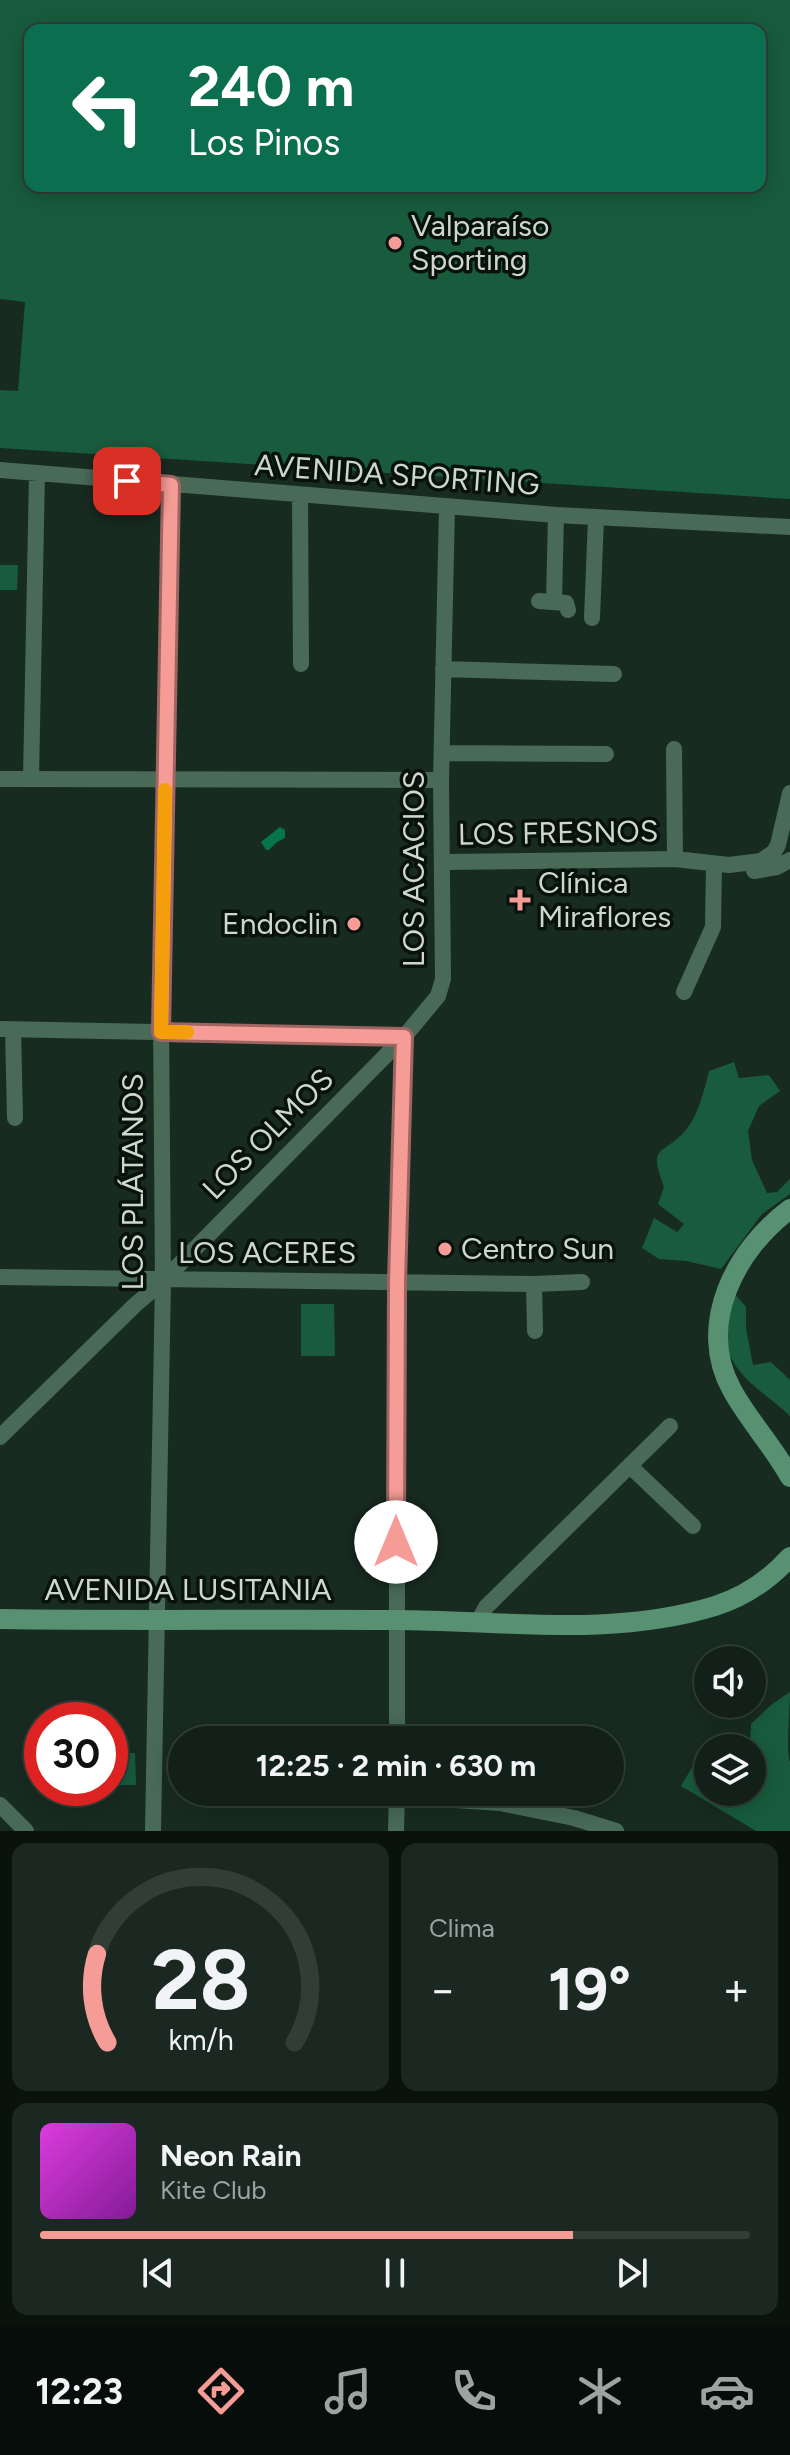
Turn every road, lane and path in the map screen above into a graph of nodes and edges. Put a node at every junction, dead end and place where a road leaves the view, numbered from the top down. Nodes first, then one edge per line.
1 (0, 470) edge
2 (37, 473) junction
3 (171, 485) junction
4 (300, 496) junction
5 (447, 507) junction
6 (556, 515) junction
7 (596, 518) junction
8 (790, 527) edge
9 (554, 604) dead end
10 (592, 618) dead end
11 (301, 664) dead end
12 (443, 669) junction
13 (614, 674) dead end
14 (674, 749) dead end
15 (442, 753) junction
16 (606, 754) dead end
17 (0, 779) edge
18 (31, 779) junction
19 (165, 780) junction
20 (441, 780) junction
21 (790, 793) edge
22 (675, 859) junction
23 (790, 860) edge
24 (443, 862) junction
25 (722, 865) junction
26 (684, 992) dead end
27 (7, 1030) edge
28 (161, 1032) junction
29 (404, 1037) junction
30 (15, 1118) dead end
31 (790, 1209) edge
32 (0, 1277) edge
33 (163, 1281) junction
34 (397, 1282) junction
35 (582, 1282) dead end
36 (534, 1284) junction
37 (535, 1331) dead end
38 (670, 1426) dead end
39 (0, 1437) edge
40 (630, 1466) junction
41 (790, 1477) edge
42 (693, 1526) dead end
43 (790, 1557) edge
44 (0, 1619) edge
45 (396, 1620) junction
46 (158, 1621) junction
47 (478, 1622) junction
48 (397, 1726) edge
49 (0, 1805) edge
50 (397, 1806) edge
51 (515, 1806) edge
52 (26, 1831) edge
53 (153, 1831) edge
54 (396, 1831) edge
55 (616, 1831) edge

1 - 2 street, AVENIDA SPORTING
2 - 3 street, AVENIDA SPORTING
2 - 18 street
3 - 4 street, AVENIDA SPORTING
3 - 19 street, LOS PLÁTANOS
4 - 5 street, AVENIDA SPORTING
4 - 11 street
5 - 6 street, AVENIDA SPORTING
5 - 12 street, LOS ACACIOS
6 - 7 street, AVENIDA SPORTING
6 - 9 street
7 - 8 street, AVENIDA SPORTING
7 - 10 street
12 - 13 street
12 - 15 street, LOS ACACIOS
14 - 22 street, LOS FRESNOS
15 - 16 street, LOS ACACIOS
15 - 20 street, LOS ACACIOS
17 - 18 street, LOS FRESNOS
18 - 19 street, LOS FRESNOS
19 - 20 street, LOS FRESNOS
19 - 28 street, LOS PLÁTANOS
20 - 24 street, LOS ACACIOS
21 - 25 street, LOS FRESNOS
22 - 24 street, LOS FRESNOS
22 - 25 street, LOS FRESNOS
23 - 25 street
24 - 29 street, LOS ACACIOS
25 - 26 street
27 - 28 street
27 - 30 street
28 - 29 street
28 - 33 street, LOS PLÁTANOS
29 - 33 street, LOS OLMOS
29 - 34 street
31 - 41 street
32 - 33 street, LOS ACERES
33 - 34 street, LOS ACERES
33 - 39 street, LOS OLMOS
33 - 46 street, LOS PLÁTANOS
34 - 36 street, LOS ACERES
34 - 45 street
35 - 36 street, LOS ACERES
36 - 37 street
38 - 40 street
40 - 42 street
40 - 47 street
43 - 47 street, AVENIDA LUSITANIA
44 - 46 street, AVENIDA LUSITANIA
45 - 46 street, AVENIDA LUSITANIA
45 - 47 street, AVENIDA LUSITANIA
45 - 48 street
46 - 53 street, LOS PLÁTANOS
49 - 52 street
50 - 54 street
51 - 55 street

